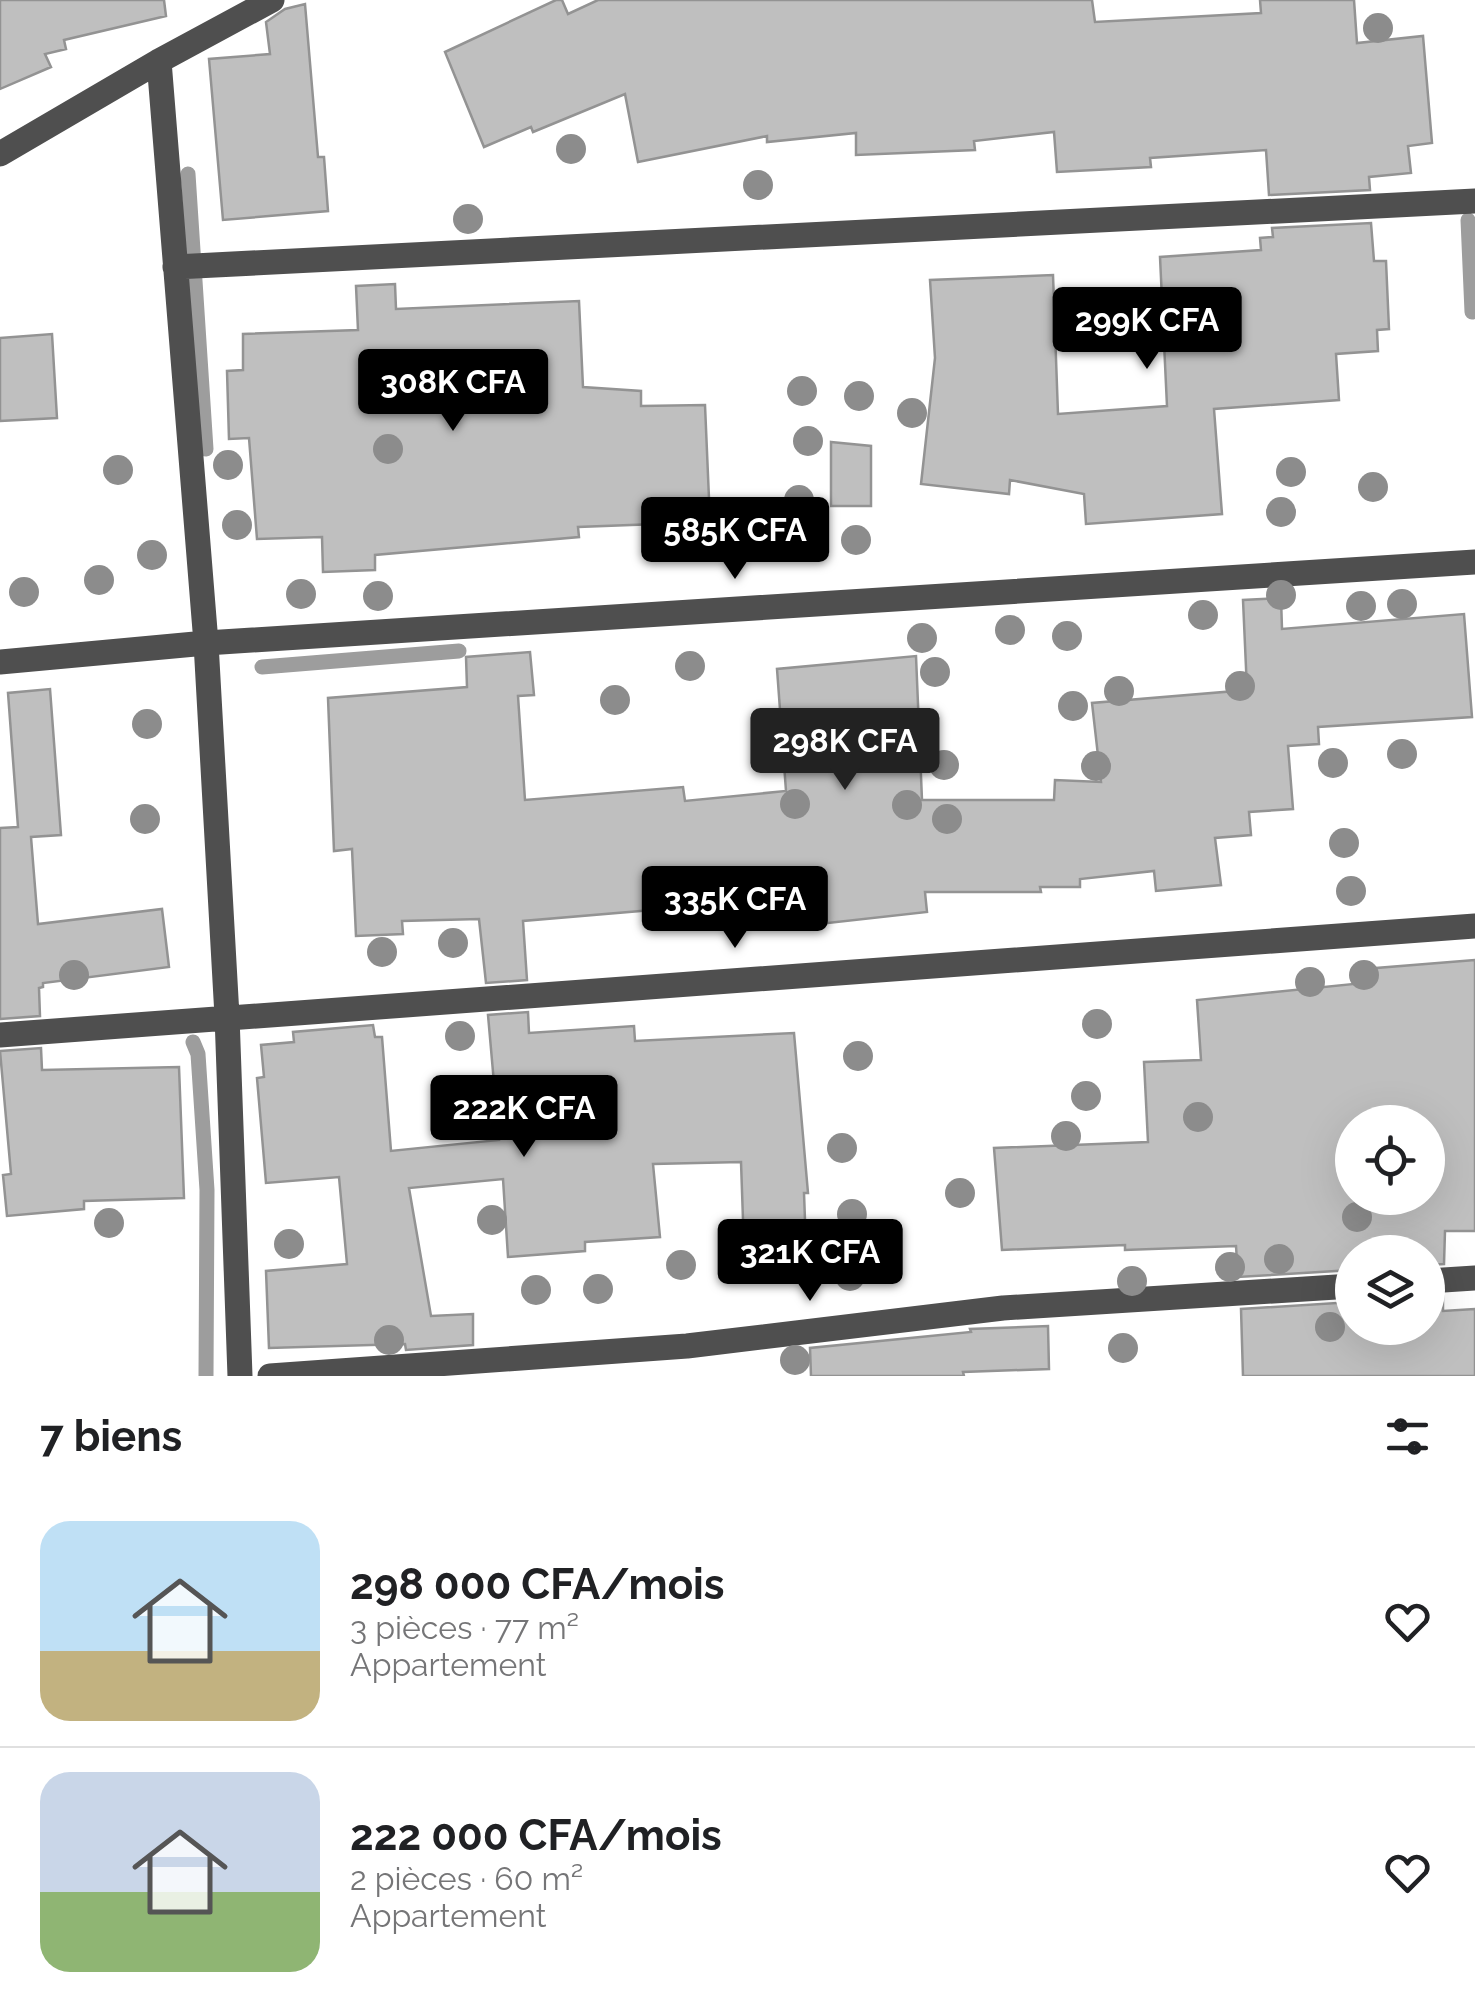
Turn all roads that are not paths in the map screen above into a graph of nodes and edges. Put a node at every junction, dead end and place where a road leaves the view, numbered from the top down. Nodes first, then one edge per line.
1 (272, 0) edge
2 (159, 61) junction
3 (0, 154) edge
4 (1475, 201) edge
5 (175, 267) junction
6 (1475, 562) edge
7 (206, 643) junction
8 (0, 662) edge
9 (1475, 926) edge
10 (227, 1016) junction
11 (0, 1034) edge
12 (1475, 1278) edge
13 (1445, 1280) edge
14 (1335, 1287) edge
15 (240, 1376) edge
16 (270, 1376) edge

1 - 2 street
2 - 3 street
2 - 5 street
4 - 5 street
5 - 7 street
6 - 7 street
7 - 8 street
7 - 10 street
9 - 10 street
10 - 11 street
10 - 15 street
12 - 13 street
14 - 16 street

